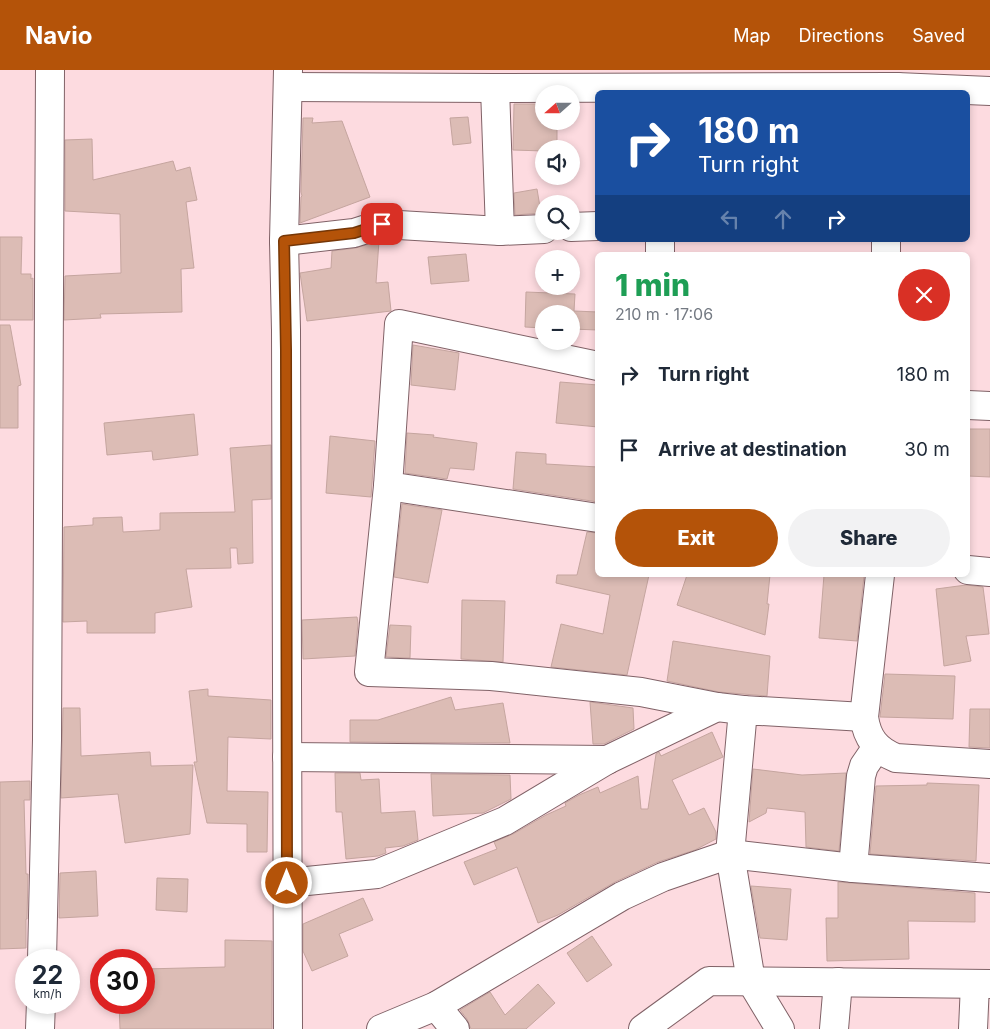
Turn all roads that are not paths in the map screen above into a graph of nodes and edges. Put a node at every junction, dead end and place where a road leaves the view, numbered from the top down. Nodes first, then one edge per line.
1 (50, 70) edge
2 (288, 79) edge
3 (717, 83) edge
4 (495, 88) junction
5 (897, 90) edge
6 (970, 91) edge
7 (990, 91) edge
8 (595, 226) edge
9 (580, 227) edge
10 (535, 230) edge
11 (500, 232) junction
12 (284, 241) junction
13 (595, 365) edge
14 (970, 405) edge
15 (990, 406) edge
16 (388, 486) junction
17 (595, 518) edge
18 (970, 570) edge
19 (990, 572) edge
20 (880, 577) edge
21 (717, 707) junction
22 (743, 710) junction
23 (864, 717) junction
24 (877, 747) junction
25 (287, 757) junction
26 (606, 760) junction
27 (990, 764) edge
28 (730, 854) junction
29 (853, 868) junction
30 (990, 878) edge
31 (287, 883) junction
32 (42, 949) edge
33 (751, 981) junction
34 (838, 982) junction
35 (983, 984) edge
36 (436, 1006) junction
37 (41, 1014) edge
38 (40, 1029) edge
39 (288, 1029) edge
40 (381, 1029) edge
41 (455, 1029) edge
42 (643, 1029) edge
43 (780, 1029) edge
44 (834, 1029) edge
45 (973, 1029) edge

1 - 32 street
2 - 4 street
2 - 12 street
3 - 4 street
3 - 5 street
4 - 11 street
6 - 7 street
8 - 9 street
10 - 11 street
11 - 12 street
12 - 25 street
13 - 16 street
14 - 15 street
16 - 17 street
16 - 21 street
18 - 19 street
20 - 23 street
21 - 22 street
21 - 26 street
22 - 23 street
22 - 28 street
23 - 24 street
24 - 27 street
24 - 29 street
25 - 26 street
25 - 31 street
26 - 31 street
28 - 29 street
28 - 33 street
28 - 36 street
29 - 30 street
31 - 39 street
33 - 34 street
33 - 42 street
33 - 43 street
34 - 35 street
34 - 44 street
35 - 45 street
36 - 40 street
36 - 41 street
37 - 38 street

